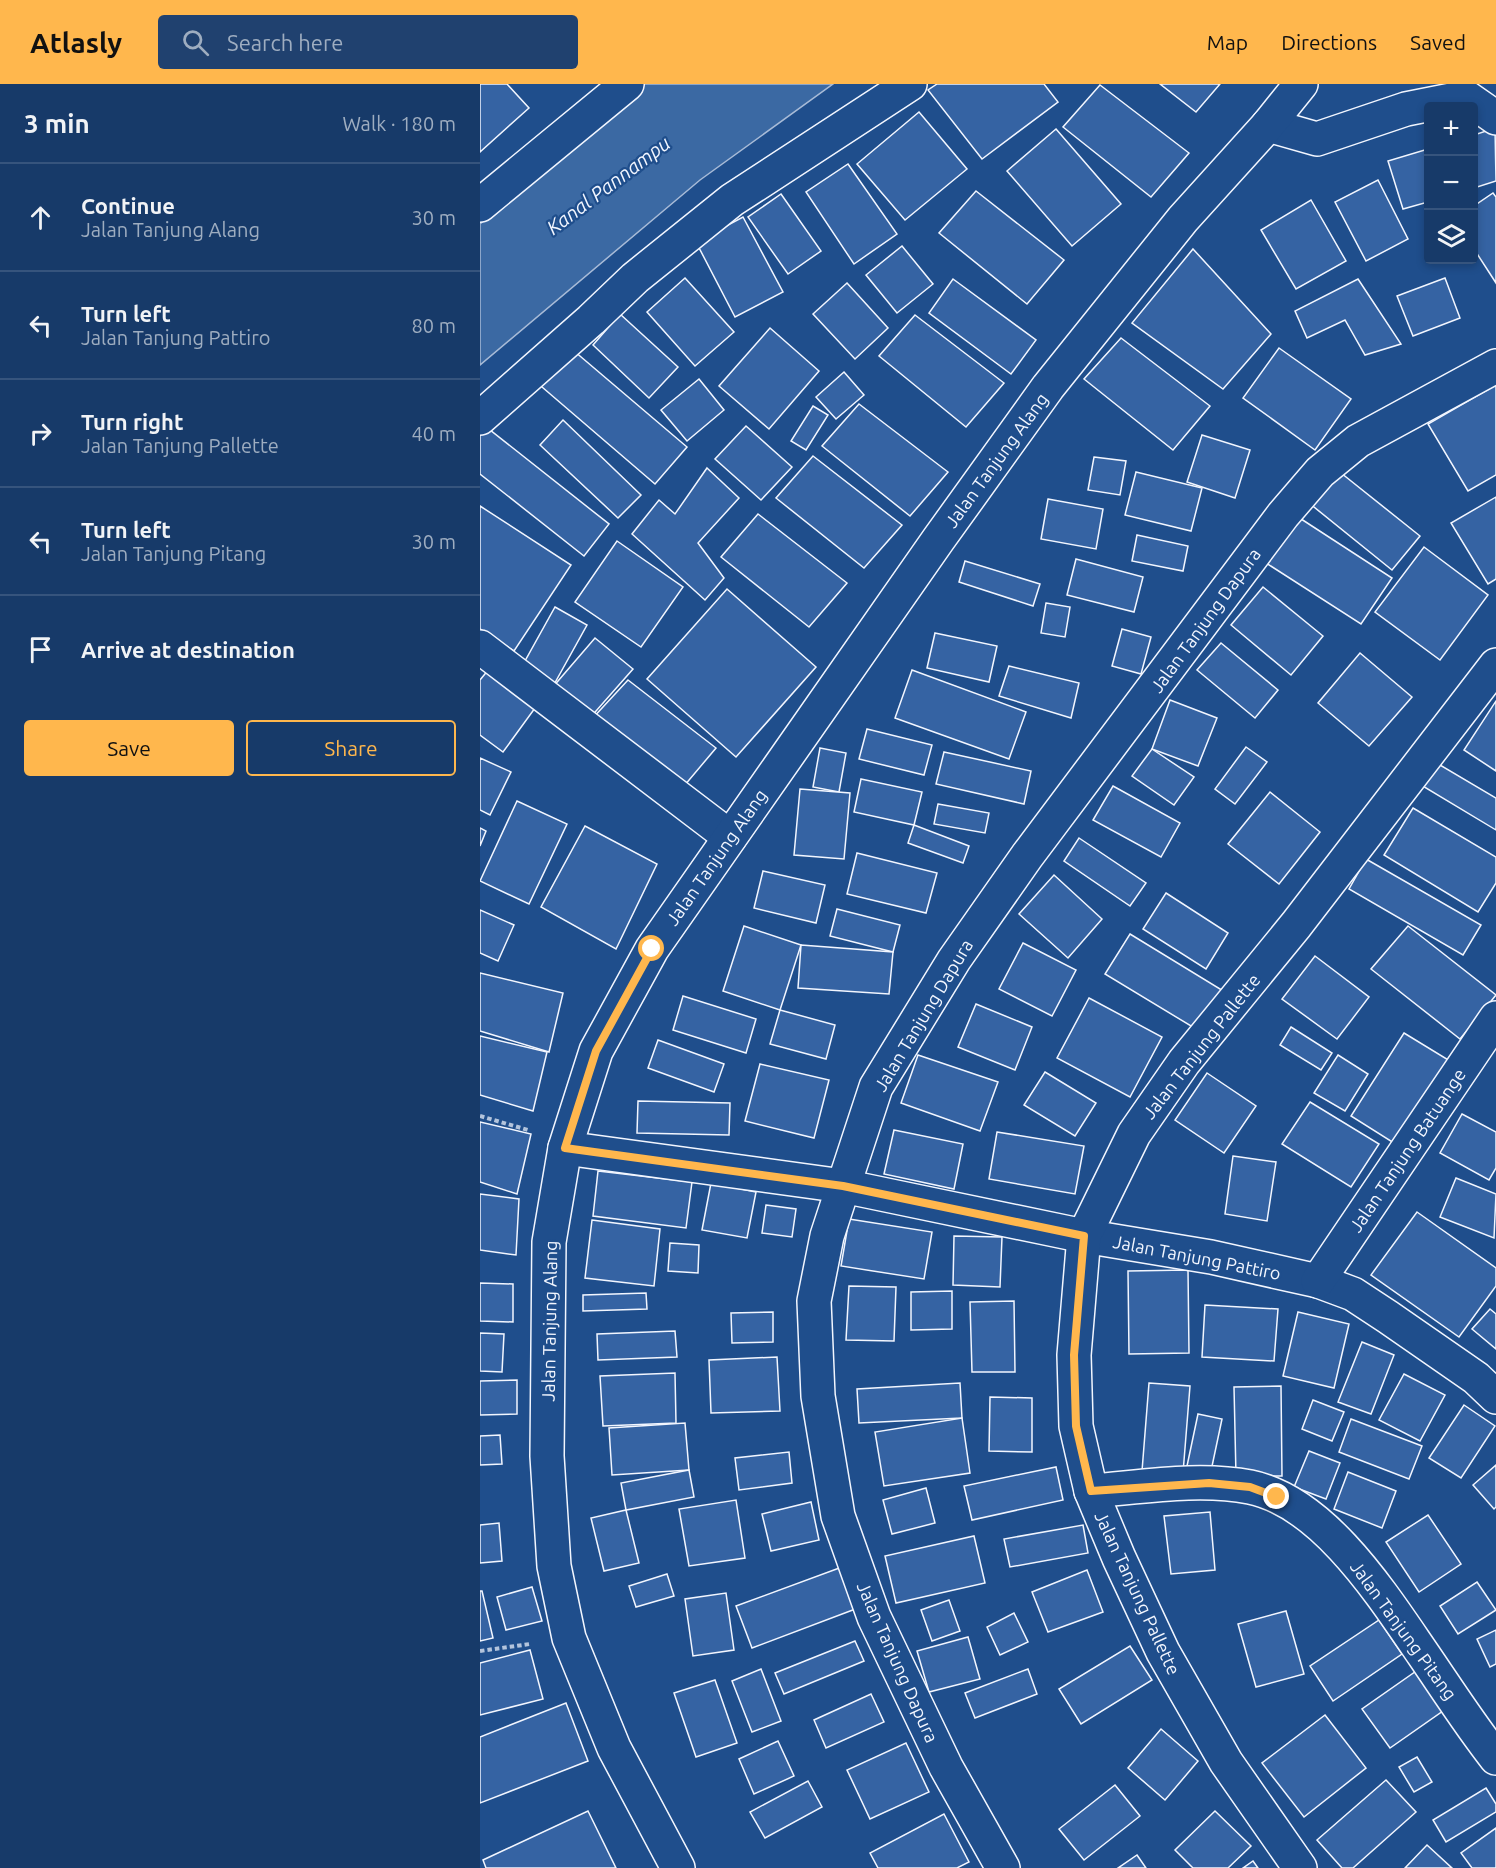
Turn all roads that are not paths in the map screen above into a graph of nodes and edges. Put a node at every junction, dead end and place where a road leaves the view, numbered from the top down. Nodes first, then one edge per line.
1 (627, 84) edge
2 (910, 84) edge
3 (1301, 84) edge
4 (1496, 118) edge
5 (1268, 125) junction
6 (480, 205) edge
7 (1496, 366) edge
8 (480, 417) edge
9 (480, 646) edge
10 (1496, 664) edge
11 (729, 837) junction
12 (1496, 1018) edge
13 (565, 1148) junction
14 (843, 1186) junction
15 (1084, 1236) junction
16 (1318, 1281) junction
17 (1496, 1397) edge
18 (1091, 1491) junction
19 (1496, 1758) edge
20 (678, 1868) edge
21 (1003, 1868) edge
22 (1300, 1868) edge

1 - 6 street
2 - 8 street
3 - 5 street, Jalan Tanjung Alang
4 - 5 street
5 - 11 street, Jalan Tanjung Alang
7 - 14 street, Jalan Tanjung Dapura
9 - 11 street
10 - 15 street, Jalan Tanjung Pallette
11 - 13 street, Jalan Tanjung Alang
12 - 16 street, Jalan Tanjung Batuange
13 - 14 street, Jalan Tanjung Pattiro
13 - 20 street, Jalan Tanjung Alang
14 - 15 street, Jalan Tanjung Pattiro
14 - 21 street, Jalan Tanjung Dapura
15 - 16 street, Jalan Tanjung Pattiro
15 - 18 street, Jalan Tanjung Pallette
16 - 17 street, Jalan Tanjung Pattiro
18 - 19 street, Jalan Tanjung Pitang
18 - 22 street, Jalan Tanjung Pallette

